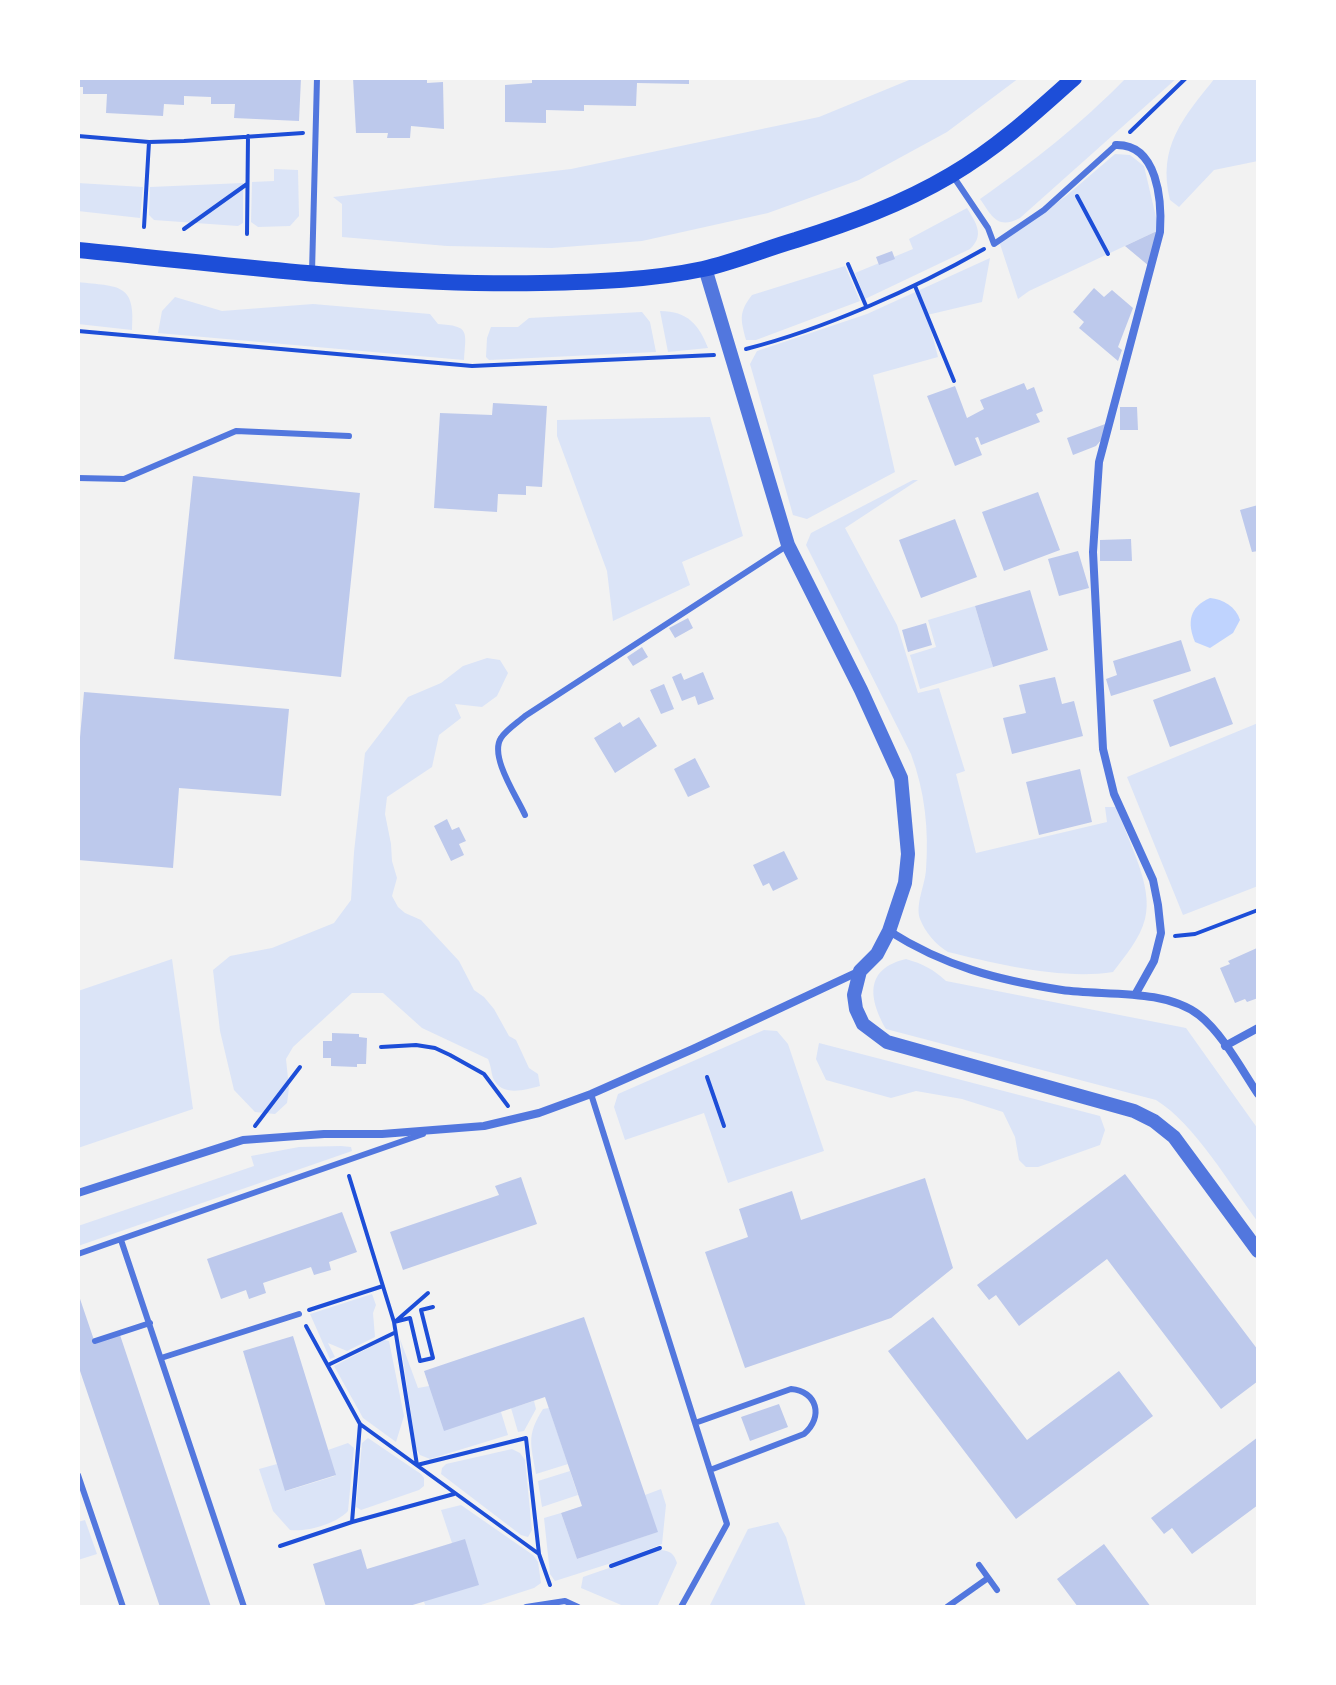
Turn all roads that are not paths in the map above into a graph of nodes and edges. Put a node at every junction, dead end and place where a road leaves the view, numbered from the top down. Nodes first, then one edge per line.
1 (317, 78) edge
2 (1074, 78) edge
3 (1116, 145) joint
4 (952, 174) junction
5 (78, 250) edge
6 (705, 268) junction
7 (312, 272) junction
8 (349, 436) dead end
9 (78, 478) edge
10 (788, 545) junction
11 (525, 815) dead end
12 (889, 931) junction
13 (860, 971) junction
14 (1135, 995) junction
15 (1258, 1028) edge
16 (1225, 1046) junction
17 (591, 1094) junction
18 (1258, 1094) edge
19 (430, 1131) junction
20 (78, 1193) edge
21 (121, 1240) junction
22 (1258, 1251) edge
23 (78, 1254) edge
24 (299, 1314) road end
25 (150, 1323) junction
26 (95, 1341) dead end
27 (161, 1358) junction
28 (695, 1423) junction
29 (710, 1470) junction
30 (78, 1475) edge
31 (979, 1565) dead end
32 (988, 1578) junction
33 (997, 1590) dead end
34 (123, 1607) edge
35 (244, 1607) edge
36 (526, 1607) edge
37 (578, 1607) edge
38 (681, 1607) edge
39 (947, 1607) edge

1 - 7 lane
2 - 4 main road
3 - 4 lane
3 - 14 street
4 - 6 main road
5 - 7 main road
6 - 7 main road
6 - 10 street
8 - 9 lane
10 - 11 lane
10 - 12 street
12 - 13 street
12 - 14 street
13 - 17 street
13 - 22 street
14 - 16 street
15 - 16 street
16 - 18 street
17 - 19 street
17 - 28 lane
19 - 20 street
19 - 21 lane
21 - 23 lane
21 - 25 lane
24 - 27 lane
25 - 26 lane
25 - 27 lane
27 - 35 lane
28 - 29 lane
28 - 29 lane
29 - 38 lane
30 - 34 lane
31 - 32 lane
32 - 33 lane
32 - 39 lane
36 - 37 lane

